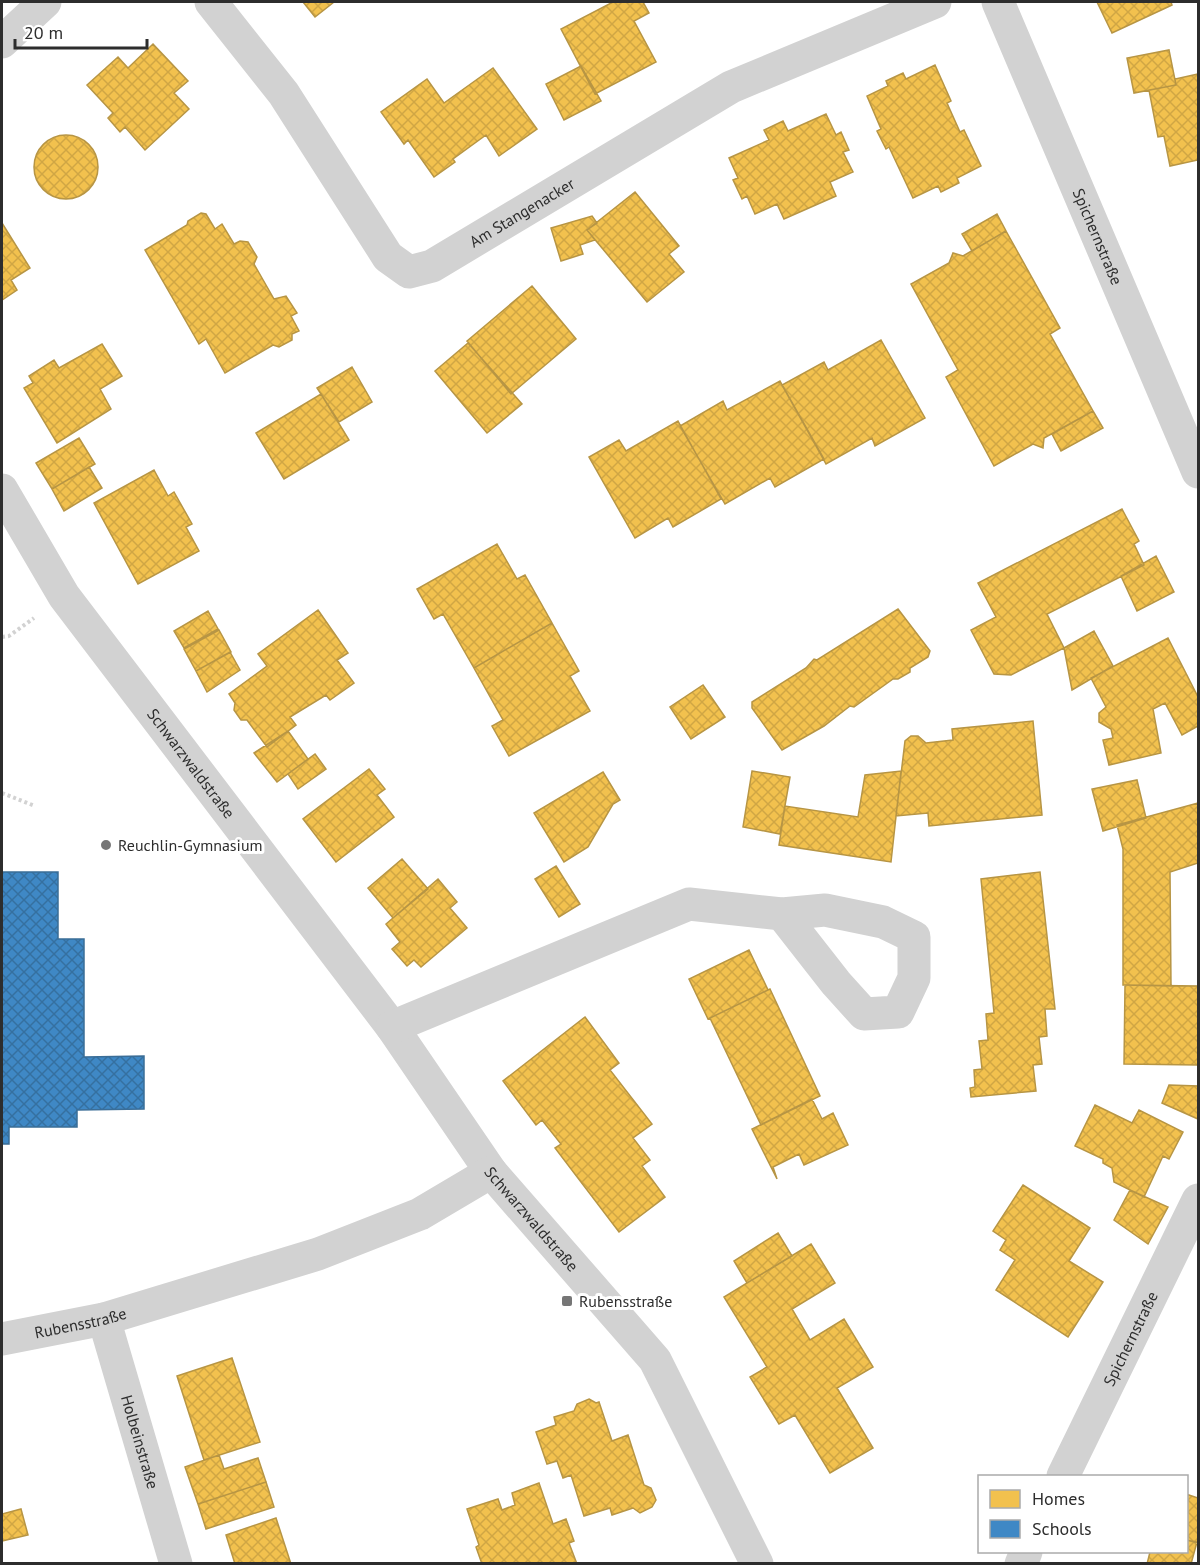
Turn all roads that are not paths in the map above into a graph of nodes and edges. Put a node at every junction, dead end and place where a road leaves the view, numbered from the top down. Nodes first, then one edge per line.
1 (45, 2) edge
2 (211, 2) edge
3 (935, 2) edge
4 (998, 2) edge
5 (2, 42) edge
6 (1198, 472) edge
7 (2, 490) edge
8 (782, 914) dead end
9 (392, 1027) junction
10 (491, 1172) junction
11 (1198, 1200) edge
12 (104, 1319) junction
13 (2, 1339) edge
14 (1063, 1475) edge
15 (176, 1563) edge
16 (757, 1563) edge

1 - 5 street
2 - 3 street, Am Stangenacker
4 - 6 street, Spichernstraße
7 - 9 street, Schwarzwaldstraße
8 - 9 street
9 - 10 street, Schwarzwaldstraße
10 - 12 street, Rubensstraße
10 - 16 street, Schwarzwaldstraße
11 - 14 street, Spichernstraße
12 - 13 street, Rubensstraße
12 - 15 street, Holbeinstraße

